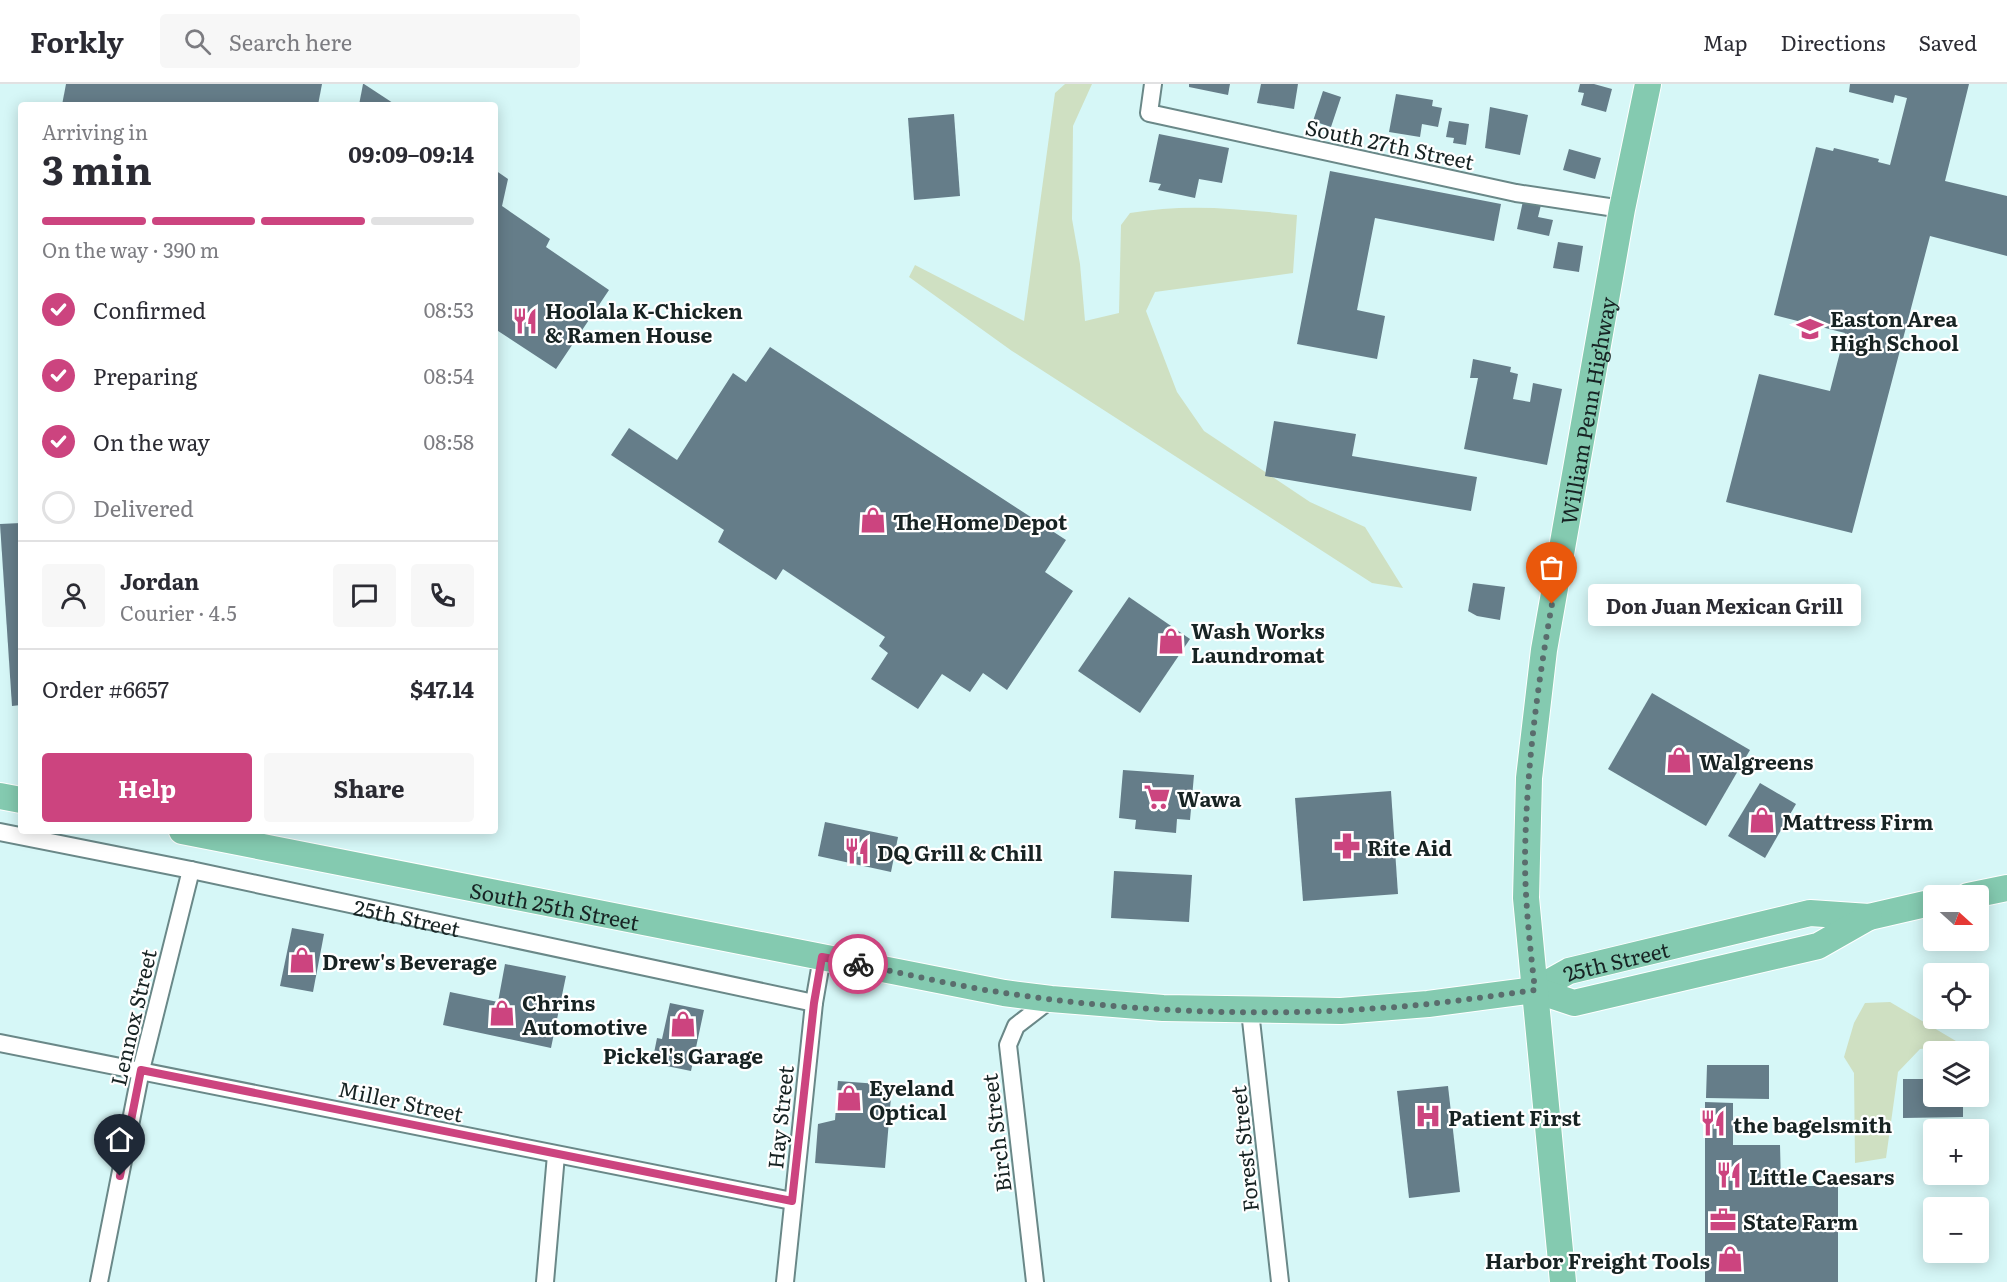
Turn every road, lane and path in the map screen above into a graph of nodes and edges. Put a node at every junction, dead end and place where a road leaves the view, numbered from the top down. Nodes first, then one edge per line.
1 (1153, 84) edge
2 (1648, 84) edge
3 (1622, 209) junction
4 (0, 796) edge
5 (18, 799) edge
6 (0, 832) edge
7 (195, 834) edge
8 (190, 870) junction
9 (2007, 888) edge
10 (1989, 892) edge
11 (1923, 905) edge
12 (1869, 917) junction
13 (822, 957) junction
14 (1535, 990) junction
15 (1052, 999) junction
16 (814, 1003) junction
17 (1250, 1011) junction
18 (0, 1043) edge
19 (141, 1070) junction
20 (556, 1155) junction
21 (792, 1201) junction
22 (99, 1282) edge
23 (545, 1282) edge
24 (785, 1282) edge
25 (1035, 1282) edge
26 (1280, 1282) edge
27 (1563, 1282) edge

1 - 3 street, South 27th Street
2 - 3 main road, William Penn Highway
3 - 14 main road, William Penn Highway
4 - 5 main road
6 - 8 street, 25th Street
7 - 13 main road, South 25th Street
8 - 16 street, 25th Street
8 - 19 street, Lennox Street
9 - 10 main road
11 - 12 main road, 25th Street
12 - 14 main road, 25th Street
12 - 14 main road, 25th Street
13 - 15 main road, South 25th Street
13 - 16 street, Hay Street
14 - 17 main road, South 25th Street
14 - 27 main road, William Penn Highway
15 - 17 main road, South 25th Street
15 - 25 street, Birch Street
16 - 21 street, Hay Street
17 - 26 street, Forest Street
18 - 19 street, Miller Street
19 - 20 street, Miller Street
19 - 22 street, Lennox Street
20 - 21 street, Miller Street
20 - 23 street
21 - 24 street, Hay Street

